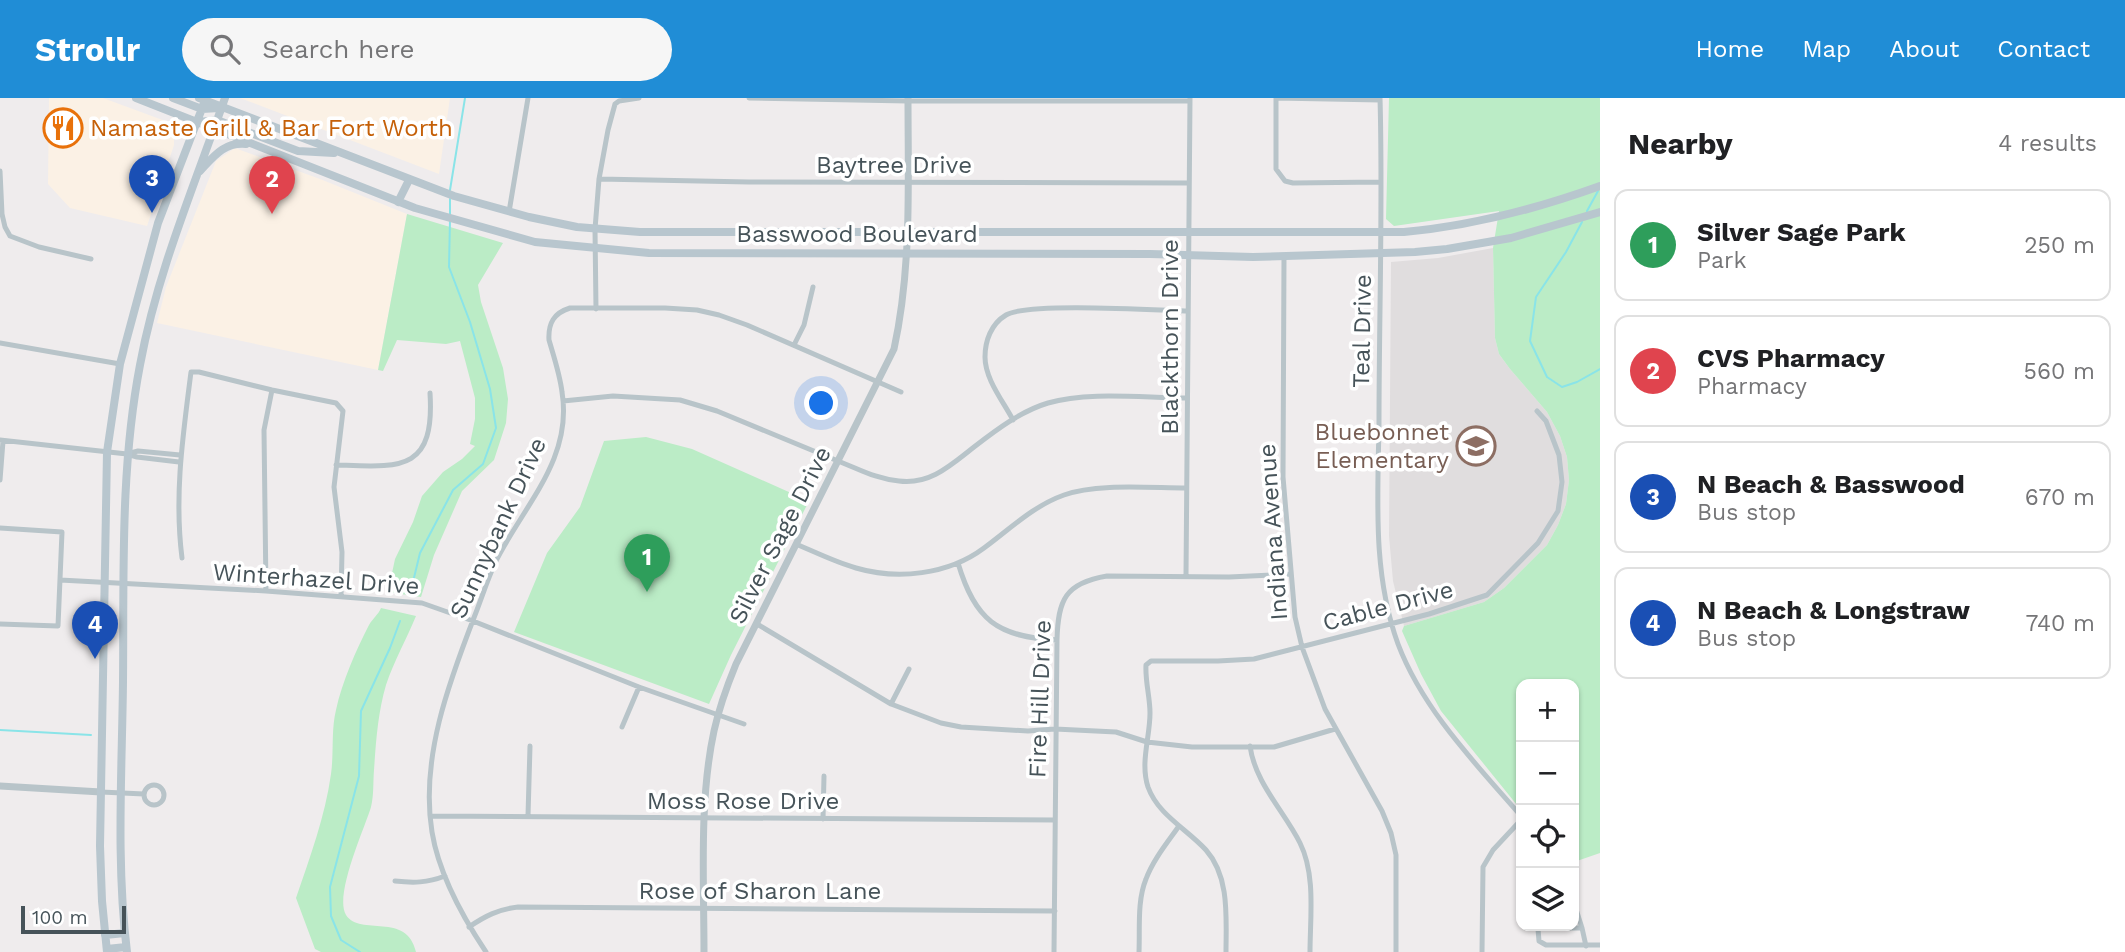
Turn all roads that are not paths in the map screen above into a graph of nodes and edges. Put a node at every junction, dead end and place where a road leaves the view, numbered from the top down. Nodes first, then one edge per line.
1 (136, 98) edge
2 (173, 98) edge
3 (225, 98) edge
4 (528, 98) edge
5 (639, 98) edge
6 (748, 98) edge
7 (1276, 98) edge
8 (908, 99) edge
9 (1380, 99) edge
10 (1190, 100) edge
11 (203, 101) edge
12 (222, 107) junction
13 (196, 122) junction
14 (216, 124) junction
15 (257, 146) junction
16 (342, 154) junction
17 (0, 171) edge
18 (196, 176) junction
19 (599, 179) junction
20 (409, 180) junction
21 (1380, 182) junction
22 (908, 183) junction
23 (1189, 183) junction
24 (1600, 186) edge
25 (398, 202) junction
26 (509, 212) junction
27 (1600, 212) edge
28 (595, 229) junction
29 (907, 232) junction
30 (1188, 233) junction
31 (1380, 233) junction
32 (596, 249) junction
33 (906, 253) junction
34 (1381, 254) junction
35 (1188, 255) junction
36 (1284, 256) junction
37 (91, 259) dead end
38 (813, 287) dead end
39 (135, 303) junction
40 (153, 306) junction
41 (596, 309) junction
42 (1188, 311) junction
43 (0, 343) edge
44 (794, 345) junction
45 (120, 364) junction
46 (879, 382) junction
47 (272, 390) junction
48 (901, 392) dead end
49 (430, 393) dead end
50 (1187, 398) junction
51 (563, 401) junction
52 (1537, 411) dead end
53 (1013, 420) junction
54 (2, 440) edge
55 (107, 452) junction
56 (127, 454) junction
57 (179, 458) junction
58 (838, 461) junction
59 (335, 465) junction
60 (0, 480) edge
61 (1186, 488) junction
62 (0, 528) edge
63 (796, 544) junction
64 (182, 558) dead end
65 (958, 563) junction
66 (1290, 574) junction
67 (1186, 576) junction
68 (60, 580) junction
69 (105, 581) junction
70 (124, 583) junction
71 (266, 591) junction
72 (341, 596) junction
73 (473, 621) junction
74 (0, 624) edge
75 (757, 624) junction
76 (1392, 624) junction
77 (1056, 640) junction
78 (1302, 647) junction
79 (909, 669) dead end
80 (639, 687) junction
81 (891, 704) junction
82 (718, 716) junction
83 (744, 724) dead end
84 (622, 727) dead end
85 (1055, 729) junction
86 (1335, 729) junction
87 (1147, 742) junction
88 (530, 746) dead end
89 (1250, 746) junction
90 (824, 776) dead end
91 (0, 786) edge
92 (101, 792) junction
93 (121, 792) junction
94 (144, 794) dead end
95 (1516, 812) edge
96 (430, 816) junction
97 (528, 817) junction
98 (705, 818) junction
99 (823, 819) junction
100 (1055, 820) junction
101 (1516, 824) edge
102 (1179, 826) junction
103 (445, 876) junction
104 (395, 881) dead end
105 (704, 907) junction
106 (1055, 911) junction
107 (1579, 917) edge
108 (469, 927) junction
109 (1583, 928) junction
110 (125, 933) junction
111 (105, 935) junction
112 (1600, 945) edge
113 (1586, 946) junction
114 (127, 949) edge
115 (107, 950) edge
116 (486, 952) edge
117 (704, 952) edge
118 (1055, 952) edge
119 (1139, 952) edge
120 (1226, 952) edge
121 (1311, 952) edge
122 (1396, 952) edge
123 (1482, 952) edge

1 - 13 main road, Basswood Boulevard
2 - 11 main road, Basswood Boulevard
3 - 12 main road
4 - 26 street
5 - 19 street
6 - 8 street
7 - 9 street
7 - 21 street
8 - 10 street
8 - 22 street, Silver Sage Drive
9 - 21 street, Teal Drive
10 - 23 street, Blackthorn Drive
11 - 12 main road, Basswood Boulevard
11 - 13 main road
12 - 14 main road
12 - 16 main road, Basswood Boulevard
13 - 14 main road, Basswood Boulevard
13 - 39 main road
14 - 15 main road, Basswood Boulevard
14 - 16 main road
14 - 18 main road
15 - 18 main road
15 - 25 main road, Basswood Boulevard
16 - 20 main road, Basswood Boulevard
17 - 37 street
18 - 40 main road
19 - 22 street, Baytree Drive
19 - 28 street
20 - 25 main road
20 - 26 main road, Basswood Boulevard
21 - 31 street, Teal Drive
22 - 23 street, Baytree Drive
22 - 29 street, Silver Sage Drive
23 - 30 street, Blackthorn Drive
24 - 31 main road, Basswood Boulevard
25 - 32 main road, Basswood Boulevard
26 - 28 main road, Basswood Boulevard
27 - 34 main road, Basswood Boulevard
28 - 29 main road, Basswood Boulevard
28 - 32 street
29 - 30 main road, Basswood Boulevard
29 - 33 street, Silver Sage Drive
30 - 31 main road, Basswood Boulevard
30 - 35 street, Blackthorn Drive
31 - 34 street, Teal Drive
32 - 33 main road, Basswood Boulevard
32 - 41 street
33 - 35 main road, Basswood Boulevard
33 - 46 street, Silver Sage Drive
34 - 36 main road, Basswood Boulevard
34 - 76 street, Teal Drive
35 - 36 main road, Basswood Boulevard
35 - 42 street, Blackthorn Drive
36 - 66 street, Indiana Avenue
38 - 44 street
39 - 40 main road
39 - 45 main road
40 - 56 main road
41 - 44 street
41 - 51 street, Sunnybank Drive
42 - 50 street, Blackthorn Drive
42 - 53 street
43 - 45 street
44 - 46 street
45 - 55 main road
46 - 48 street
46 - 58 street, Silver Sage Drive
47 - 57 street
47 - 59 street
47 - 71 street
49 - 59 street
50 - 53 street
50 - 61 street, Blackthorn Drive
51 - 58 street
51 - 73 street, Sunnybank Drive
52 - 76 street, Cable Drive
53 - 58 street
54 - 55 street
54 - 60 street
55 - 56 street
55 - 69 main road
56 - 57 street
56 - 70 main road
57 - 64 street
58 - 63 street, Silver Sage Drive
59 - 72 street
61 - 65 street
61 - 67 street, Blackthorn Drive
62 - 68 street
63 - 65 street
63 - 75 street, Silver Sage Drive
65 - 77 street
66 - 67 street, Fire Hill Drive
66 - 78 street, Indiana Avenue
67 - 77 street, Fire Hill Drive
68 - 69 street, Winterhazel Drive
68 - 74 street
69 - 70 street, Winterhazel Drive
69 - 92 main road
70 - 71 street, Winterhazel Drive
70 - 93 main road
71 - 72 street, Winterhazel Drive
72 - 73 street, Winterhazel Drive
73 - 80 street, Winterhazel Drive
73 - 96 street, Sunnybank Drive
75 - 81 street
75 - 82 street, Silver Sage Drive
76 - 78 street, Cable Drive
76 - 95 street, Teal Drive
77 - 85 street, Fire Hill Drive
78 - 86 street, Indiana Avenue
78 - 87 street, Cable Drive
79 - 81 street
80 - 82 street, Winterhazel Drive
80 - 84 street
81 - 85 street
82 - 83 street, Winterhazel Drive
82 - 98 street, Silver Sage Drive
85 - 87 street
85 - 100 street, Fire Hill Drive
86 - 89 street
86 - 122 street, Indiana Avenue
87 - 89 street
87 - 102 street
88 - 97 street
89 - 121 street
90 - 99 street
91 - 92 street
92 - 93 street
92 - 111 main road
93 - 94 street
93 - 110 main road
96 - 97 street, Moss Rose Drive
96 - 103 street, Sunnybank Drive
97 - 98 street, Moss Rose Drive
98 - 99 street, Moss Rose Drive
98 - 105 street, Silver Sage Drive
99 - 100 street, Moss Rose Drive
100 - 106 street, Fire Hill Drive
101 - 123 street
102 - 119 street
102 - 120 street
103 - 104 street
103 - 108 street, Sunnybank Drive
105 - 106 street, Rose of Sharon Lane
105 - 108 street, Rose of Sharon Lane
105 - 117 street, Silver Sage Drive
106 - 118 street, Fire Hill Drive
107 - 109 street
108 - 116 street, Sunnybank Drive
109 - 113 street
109 - 113 street
110 - 111 main road
110 - 114 main road
111 - 115 main road
112 - 113 street
114 - 115 main road

